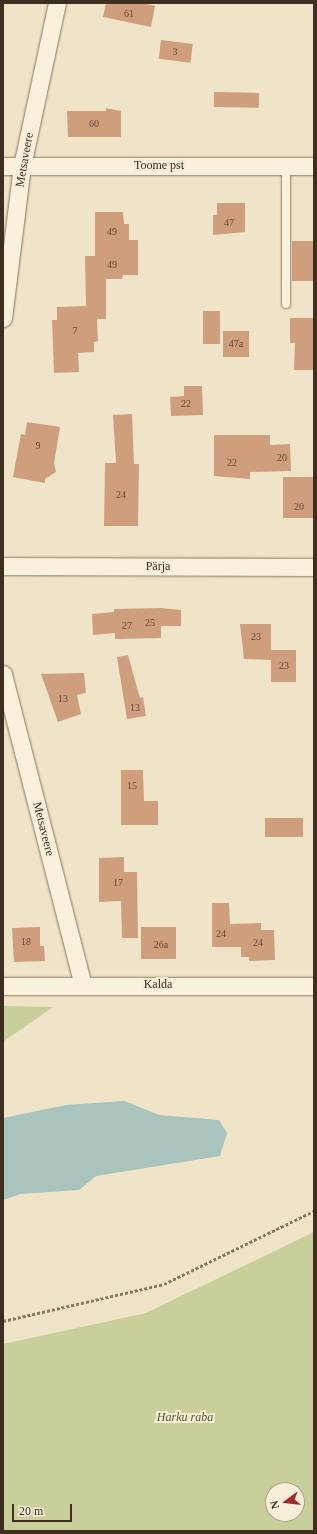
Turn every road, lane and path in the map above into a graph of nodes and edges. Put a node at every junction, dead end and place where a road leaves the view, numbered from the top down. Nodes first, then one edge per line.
1 (57, 3) edge
2 (3, 166) edge
3 (22, 166) junction
4 (286, 166) junction
5 (314, 166) edge
6 (286, 304) dead end
7 (3, 318) edge
8 (3, 566) edge
9 (314, 567) edge
10 (3, 674) edge
11 (83, 984) junction
12 (3, 986) edge
13 (314, 986) edge
14 (314, 1211) edge
15 (3, 1321) edge

1 - 3 street, Metsaveere
2 - 3 street, Toome pst
3 - 4 street, Toome pst
3 - 7 street, Metsaveere
4 - 5 street, Toome pst
4 - 6 lane
8 - 9 street, Pärja
10 - 11 street, Metsaveere
11 - 12 street, Kalda
11 - 13 street, Kalda
14 - 15 path

